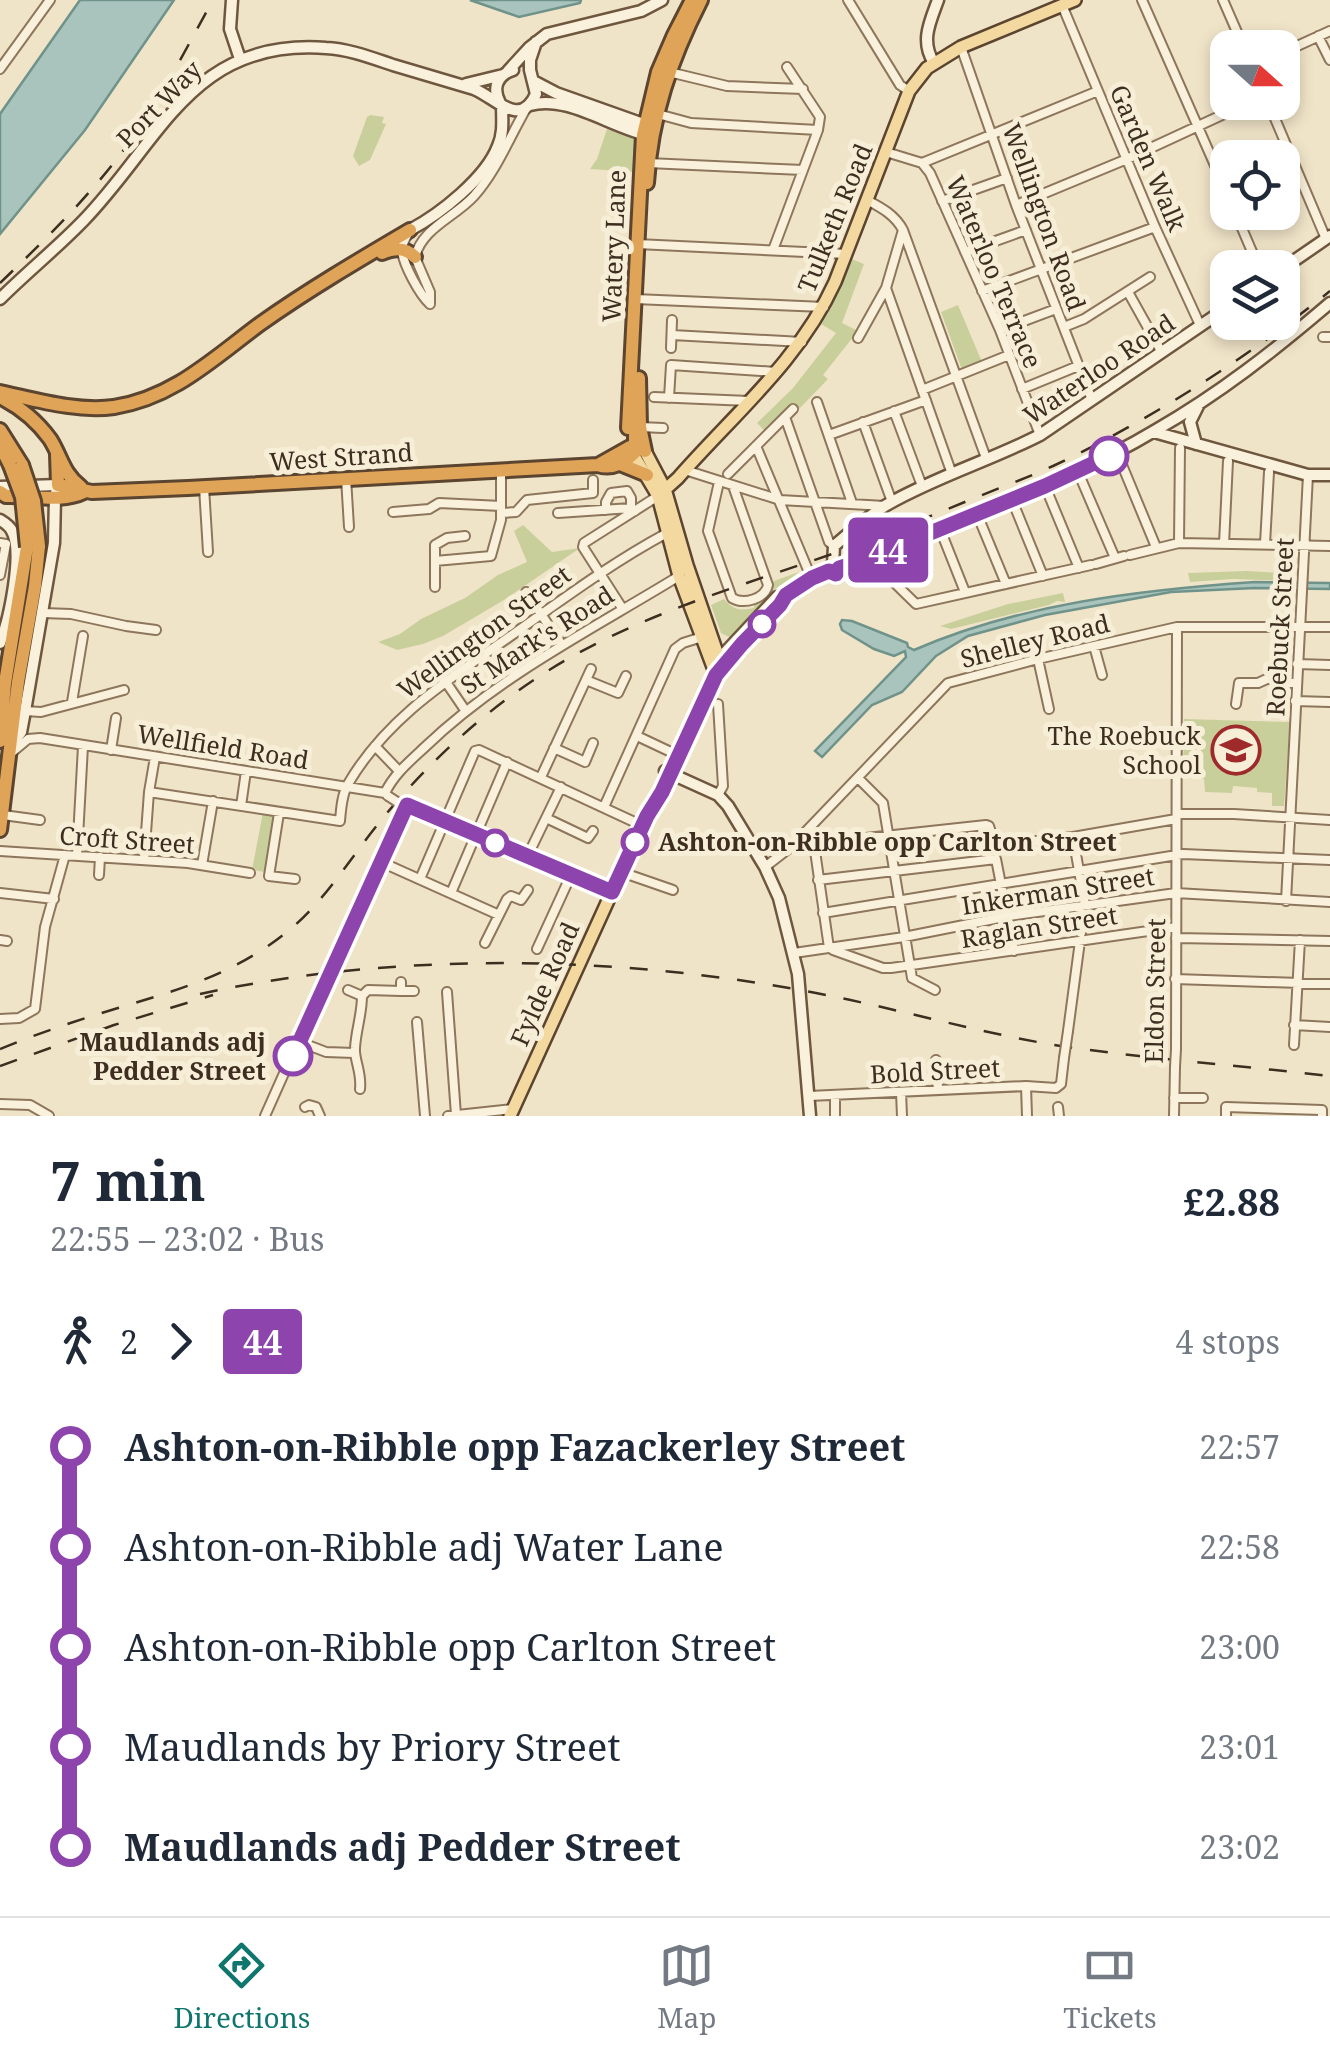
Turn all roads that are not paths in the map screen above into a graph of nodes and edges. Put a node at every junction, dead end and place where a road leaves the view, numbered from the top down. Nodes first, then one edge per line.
1 (50, 0) edge
2 (232, 0) edge
3 (662, 0) edge
4 (692, 0) edge
5 (701, 0) edge
6 (848, 0) edge
7 (938, 0) edge
8 (1142, 0) edge
9 (1222, 0) edge
10 (1062, 3) edge
11 (1236, 30) edge
12 (1330, 31) edge
13 (1318, 36) junction
14 (536, 42) junction
15 (1300, 44) edge
16 (960, 47) junction
17 (240, 59) junction
18 (1330, 60) edge
19 (934, 63) junction
20 (787, 67) dead end
21 (0, 69) edge
22 (668, 72) junction
23 (506, 73) junction
24 (533, 79) junction
25 (456, 84) junction
26 (803, 88) junction
27 (910, 91) junction
28 (1098, 91) junction
29 (501, 104) junction
30 (528, 106) junction
31 (1211, 120) edge
32 (1276, 120) edge
33 (649, 125) junction
34 (1198, 126) junction
35 (818, 130) junction
36 (992, 134) junction
37 (886, 152) junction
38 (1210, 153) edge
39 (1126, 159) junction
40 (648, 163) junction
41 (922, 163) junction
42 (803, 170) junction
43 (1007, 178) junction
44 (868, 200) junction
45 (942, 201) junction
46 (1016, 205) junction
47 (1155, 227) junction
48 (410, 230) junction
49 (904, 230) junction
50 (1026, 230) junction
51 (1328, 238) edge
52 (641, 244) junction
53 (402, 250) junction
54 (773, 250) junction
55 (965, 252) junction
56 (847, 254) junction
57 (415, 257) junction
58 (1300, 257) edge
59 (1042, 270) junction
60 (330, 277) junction
61 (1150, 277) dead end
62 (886, 288) junction
63 (982, 291) junction
64 (1128, 292) junction
65 (0, 299) edge
66 (638, 300) junction
67 (1330, 303) edge
68 (824, 307) junction
69 (1056, 309) junction
70 (1210, 319) edge
71 (672, 320) dead end
72 (1200, 325) junction
73 (1064, 327) junction
74 (1000, 330) junction
75 (672, 335) junction
76 (858, 338) dead end
77 (802, 342) junction
78 (672, 348) dead end
79 (1161, 351) junction
80 (1009, 355) junction
81 (1078, 366) junction
82 (777, 372) junction
83 (956, 376) junction
84 (1022, 389) junction
85 (0, 395) edge
86 (924, 395) junction
87 (669, 398) junction
88 (642, 400) junction
89 (1092, 400) junction
90 (749, 401) junction
91 (817, 402) dead end
92 (1199, 405) junction
93 (794, 409) dead end
94 (894, 411) junction
95 (785, 417) junction
96 (863, 422) junction
97 (634, 428) junction
98 (663, 428) dead end
99 (0, 430) edge
100 (1154, 432) junction
101 (829, 435) junction
102 (1040, 435) junction
103 (1196, 444) junction
104 (0, 445) edge
105 (756, 446) junction
106 (1180, 448) dead end
107 (57, 454) junction
108 (640, 456) junction
109 (986, 458) junction
110 (1120, 460) dead end
111 (1228, 461) dead end
112 (609, 462) junction
113 (16, 465) junction
114 (501, 469) junction
115 (1078, 472) junction
116 (1268, 472) dead end
117 (682, 474) junction
118 (728, 474) dead end
119 (952, 474) junction
120 (1330, 474) edge
121 (1308, 475) junction
122 (346, 478) junction
123 (592, 480) dead end
124 (719, 482) junction
125 (733, 486) junction
126 (922, 486) junction
127 (1045, 486) junction
128 (204, 487) junction
129 (56, 491) junction
130 (86, 491) junction
131 (2, 493) edge
132 (664, 496) junction
133 (780, 500) junction
134 (1012, 500) junction
135 (816, 502) junction
136 (852, 502) junction
137 (888, 504) junction
138 (501, 509) junction
139 (606, 510) junction
140 (633, 510) junction
141 (393, 512) dead end
142 (558, 514) dead end
143 (977, 514) junction
144 (0, 520) edge
145 (348, 527) dead end
146 (940, 529) junction
147 (668, 533) junction
148 (465, 536) dead end
149 (5, 542) edge
150 (1179, 543) junction
151 (1224, 544) junction
152 (1265, 544) junction
153 (834, 546) junction
154 (1304, 546) junction
155 (1330, 546) edge
156 (1156, 548) junction
157 (208, 552) dead end
158 (1123, 556) junction
159 (869, 558) junction
160 (435, 561) junction
161 (833, 568) junction
162 (1078, 568) junction
163 (808, 570) dead end
164 (0, 574) edge
165 (599, 574) junction
166 (679, 576) junction
167 (1042, 576) junction
168 (1006, 584) junction
169 (435, 588) dead end
170 (526, 592) dead end
171 (964, 592) junction
172 (786, 595) junction
173 (622, 608) junction
174 (43, 613) junction
175 (541, 614) junction
176 (1299, 626) junction
177 (1177, 627) junction
178 (1330, 627) edge
179 (156, 630) dead end
180 (83, 636) dead end
181 (706, 637) junction
182 (0, 643) edge
183 (732, 644) junction
184 (562, 645) junction
185 (1094, 646) junction
186 (495, 647) junction
187 (1038, 659) junction
188 (1297, 664) junction
189 (1330, 665) edge
190 (717, 667) junction
191 (438, 669) dead end
192 (590, 669) dead end
193 (515, 674) junction
194 (626, 676) dead end
195 (1102, 676) dead end
196 (445, 680) junction
197 (586, 680) junction
198 (1296, 683) junction
199 (124, 690) dead end
200 (1296, 701) junction
201 (72, 702) junction
202 (1330, 702) edge
203 (718, 704) dead end
204 (1236, 704) dead end
205 (1049, 709) dead end
206 (465, 710) junction
207 (26, 712) junction
208 (119, 723) dead end
209 (25, 733) junction
210 (637, 736) junction
211 (593, 743) dead end
212 (83, 746) junction
213 (374, 746) junction
214 (7, 747) edge
215 (554, 748) junction
216 (111, 750) junction
217 (673, 753) junction
218 (155, 757) junction
219 (507, 762) junction
220 (246, 771) junction
221 (399, 771) junction
222 (668, 772) junction
223 (540, 777) junction
224 (858, 778) junction
225 (561, 786) junction
226 (345, 787) junction
227 (149, 792) junction
228 (387, 795) junction
229 (718, 795) junction
230 (213, 801) junction
231 (405, 805) junction
232 (242, 806) junction
233 (604, 807) junction
234 (279, 812) junction
235 (3, 814) junction
236 (1176, 817) junction
237 (1290, 817) junction
238 (546, 818) junction
239 (40, 820) dead end
240 (1330, 820) edge
241 (645, 821) junction
242 (445, 822) junction
243 (0, 830) edge
244 (593, 832) dead end
245 (477, 835) junction
246 (888, 836) junction
247 (1073, 837) junction
248 (814, 844) junction
249 (792, 846) junction
250 (0, 851) edge
251 (65, 855) junction
252 (77, 856) junction
253 (1177, 856) junction
254 (100, 857) junction
255 (528, 857) junction
256 (144, 860) junction
257 (1288, 860) junction
258 (1330, 860) edge
259 (381, 862) junction
260 (202, 866) junction
261 (765, 867) junction
262 (621, 872) junction
263 (894, 872) junction
264 (1080, 872) junction
265 (250, 874) dead end
266 (99, 875) dead end
267 (572, 875) junction
268 (295, 879) dead end
269 (420, 879) junction
270 (818, 880) junction
271 (1001, 884) junction
272 (528, 890) dead end
273 (673, 890) dead end
274 (0, 892) edge
275 (612, 892) junction
276 (450, 893) junction
277 (1176, 893) junction
278 (54, 899) junction
279 (898, 901) junction
280 (1286, 901) junction
281 (1330, 902) edge
282 (1085, 905) junction
283 (822, 913) junction
284 (500, 915) junction
285 (1009, 916) junction
286 (1176, 927) junction
287 (904, 936) junction
288 (1080, 937) junction
289 (1176, 938) junction
290 (1300, 940) junction
291 (1330, 941) edge
292 (485, 943) dead end
293 (829, 948) junction
294 (537, 949) dead end
295 (1014, 951) junction
296 (794, 953) junction
297 (909, 966) junction
298 (1175, 979) junction
299 (1296, 982) junction
300 (1330, 984) edge
301 (348, 990) dead end
302 (936, 990) dead end
303 (414, 991) dead end
304 (447, 992) dead end
305 (362, 996) junction
306 (0, 1019) edge
307 (417, 1022) dead end
308 (1294, 1025) junction
309 (1330, 1026) edge
310 (300, 1042) junction
311 (1294, 1045) dead end
312 (354, 1053) junction
313 (936, 1060) dead end
314 (363, 1086) dead end
315 (1026, 1086) junction
316 (938, 1090) junction
317 (901, 1092) junction
318 (809, 1096) junction
319 (835, 1096) junction
320 (1174, 1098) junction
321 (1202, 1098) dead end
322 (0, 1104) edge
323 (305, 1107) dead end
324 (512, 1112) edge
325 (456, 1115) edge
326 (49, 1116) edge
327 (265, 1116) edge
328 (320, 1116) edge
329 (426, 1116) edge
330 (448, 1116) edge
331 (810, 1116) edge
332 (835, 1116) edge
333 (902, 1116) edge
334 (1027, 1116) edge
335 (1174, 1116) edge
336 (1226, 1116) edge
337 (1322, 1116) edge

1 - 21 street
2 - 17 street
3 - 14 street
4 - 33 highway, Watery Lane
5 - 22 highway, Watery Lane
6 - 27 street
7 - 19 street
8 - 34 street
9 - 11 street
10 - 16 main road, Tulketh Road
10 - 28 street, Garden Walk
12 - 13 street
13 - 15 street
13 - 18 street
14 - 23 street
14 - 24 street
16 - 19 main road, Tulketh Road
16 - 36 street, Wellington Road
17 - 25 street, Port Way
17 - 65 street, Port Way
19 - 27 main road, Tulketh Road
20 - 26 street
22 - 26 street
22 - 33 highway, Watery Lane
23 - 24 street
23 - 25 street, Port Way
23 - 29 street
24 - 30 street
24 - 33 street
25 - 29 street, Port Way
26 - 35 street
27 - 37 main road, Tulketh Road
28 - 36 street
28 - 39 street, Garden Walk
29 - 30 street
29 - 48 street
30 - 33 street
30 - 57 street
31 - 34 street
32 - 51 street
33 - 35 street
33 - 40 highway, Watery Lane
33 - 52 highway, Watery Lane
34 - 38 street
34 - 39 street
35 - 42 street
36 - 41 street
36 - 43 street, Wellington Road
37 - 41 street, Waterloo Terrace
37 - 44 main road, Tulketh Road
39 - 46 street
39 - 47 street, Garden Walk
40 - 42 street
40 - 52 highway, Watery Lane
41 - 45 street, Waterloo Terrace
42 - 54 street
43 - 45 street
43 - 46 street, Wellington Road
44 - 49 street
44 - 56 main road, Tulketh Road
45 - 55 street, Waterloo Terrace
46 - 50 street, Wellington Road
47 - 59 street
47 - 72 street, Garden Walk
48 - 53 street
48 - 60 highway
49 - 62 street
49 - 83 street
50 - 55 street
50 - 59 street, Wellington Road
51 - 58 street
52 - 54 street
52 - 66 highway, Watery Lane
53 - 57 highway
53 - 57 street
53 - 60 highway
54 - 56 street
55 - 63 street, Waterloo Terrace
56 - 68 main road, Tulketh Road
59 - 63 street
59 - 69 street, Wellington Road
60 - 85 highway
61 - 64 street
62 - 76 street
62 - 86 street
63 - 74 street, Waterloo Terrace
64 - 73 street
64 - 79 street
66 - 68 street
66 - 88 highway, Watery Lane
67 - 92 street
68 - 77 main road, Tulketh Road
69 - 73 street, Wellington Road
69 - 74 street
70 - 72 street, Waterloo Road
71 - 75 street
72 - 79 street, Waterloo Road
73 - 81 street, Wellington Road
74 - 80 street, Waterloo Terrace
75 - 77 street
75 - 78 street
77 - 82 main road, Tulketh Road
79 - 89 street, Waterloo Road
80 - 83 street
80 - 84 street, Waterloo Terrace
81 - 84 street
81 - 89 street, Wellington Road
82 - 87 street
82 - 90 main road, Tulketh Road
83 - 86 street
83 - 109 street
84 - 102 street, Waterloo Terrace
85 - 107 highway
86 - 94 street
86 - 119 street
87 - 88 street
87 - 90 street
88 - 97 highway, Watery Lane
88 - 108 highway
89 - 102 street, Waterloo Road
90 - 117 main road, Tulketh Road
91 - 101 street
92 - 100 street
92 - 103 street
93 - 95 street
94 - 96 street
94 - 126 street
95 - 105 street
95 - 135 street
96 - 101 street
96 - 137 street
97 - 98 street
97 - 108 highway, Watery Lane
97 - 112 highway
99 - 113 highway
100 - 103 street
100 - 115 street
101 - 136 street
102 - 109 street, Waterloo Road
103 - 121 street
104 - 113 highway
105 - 118 street
105 - 133 street
106 - 150 street
107 - 129 highway
107 - 130 highway
108 - 112 highway
108 - 112 highway
108 - 117 main road
108 - 132 main road, Watery Lane
109 - 119 street, Waterloo Road
110 - 156 street
111 - 151 street
112 - 114 highway, West Strand
113 - 214 highway, bridge
114 - 122 highway, West Strand
114 - 138 street
115 - 127 street
115 - 158 street
116 - 152 street
117 - 124 street
117 - 132 main road
119 - 126 street, Waterloo Road
120 - 121 street
121 - 154 street, Roebuck Street
122 - 128 highway, West Strand
122 - 145 street
123 - 138 street
124 - 125 street
124 - 125 street
125 - 133 street
126 - 137 street, Waterloo Road
127 - 134 street
127 - 162 street
128 - 130 highway, West Strand
128 - 157 street
129 - 130 highway, West Strand
129 - 131 highway, West Strand
129 - 131 street
129 - 174 street
132 - 140 street
132 - 147 main road
132 - 181 main road
133 - 135 street
133 - 163 street
134 - 143 street
134 - 167 street
135 - 136 street
135 - 153 street
136 - 137 street
137 - 153 street, Waterloo Road
138 - 141 street
138 - 160 street
139 - 140 street
139 - 140 street
139 - 142 street
140 - 165 street
143 - 146 street
143 - 168 street
144 - 182 street
146 - 159 street
146 - 171 street
147 - 165 street, Wellington Street
147 - 166 main road
148 - 160 street
149 - 164 street
150 - 151 street
150 - 156 street
151 - 152 street
152 - 154 street
153 - 161 street
154 - 155 street
154 - 176 street, Roebuck Street
156 - 158 street
158 - 162 street
159 - 161 street
159 - 171 street
160 - 169 street
161 - 172 street
162 - 167 street
165 - 173 street
165 - 175 street, Wellington Street
166 - 173 street, St Mark's Road
166 - 181 main road
167 - 168 street
168 - 171 street
170 - 175 street
172 - 183 street
172 - 190 street
173 - 184 street, St Mark's Road
174 - 179 street
174 - 207 street
175 - 184 street
175 - 186 street, Wellington Street
176 - 177 street, Shelley Road
176 - 178 street, Shelley Road
176 - 188 street, Roebuck Street
177 - 185 street, Shelley Road
177 - 236 street, Eldon Street
180 - 201 street
181 - 183 street
181 - 190 main road
181 - 210 street
183 - 190 street
184 - 193 street, St Mark's Road
185 - 187 street, Shelley Road
185 - 195 street
186 - 193 street
186 - 196 street, Wellington Street
187 - 205 street
187 - 224 street, Shelley Road
188 - 189 street
188 - 198 street, Roebuck Street
190 - 217 main road, Fylde Road
190 - 222 main road, Fylde Road
191 - 196 street
192 - 197 street
193 - 206 street, St Mark's Road
194 - 197 street
196 - 206 street
196 - 213 street, Wellington Street
197 - 215 street
198 - 200 street, Roebuck Street
198 - 204 street
199 - 201 street
200 - 202 street
200 - 237 street, Roebuck Street
201 - 207 street
203 - 229 street
206 - 221 street, St Mark's Road
207 - 209 street
208 - 216 street
209 - 212 street, Wellfield Road
209 - 214 street
210 - 217 street
210 - 233 street
211 - 215 street
212 - 216 street, Wellfield Road
212 - 252 street
213 - 221 street
213 - 226 street, Wellington Street
214 - 235 highway
215 - 223 street
216 - 218 street, Wellfield Road
217 - 222 main road, Fylde Road
218 - 220 street, Wellfield Road
218 - 227 street
219 - 223 street
219 - 242 street
219 - 245 street
220 - 226 street, Wellfield Road
220 - 232 street
221 - 228 street, St Mark's Road
222 - 229 street
222 - 241 main road, Fylde Road
223 - 225 street
224 - 246 street
224 - 249 street, Shelley Road
225 - 233 street
225 - 238 street
226 - 228 street, Wellfield Road
226 - 234 street
227 - 230 street
227 - 256 street
228 - 231 street, Wellfield Road, bridge
229 - 261 street
230 - 232 street
230 - 260 street
231 - 242 street, Wellfield Road
231 - 259 street
232 - 234 street
233 - 241 street
234 - 268 street
235 - 239 street
235 - 243 highway
236 - 237 street
236 - 247 street
236 - 253 street, Eldon Street
237 - 240 street
237 - 257 street, Roebuck Street
238 - 244 street
238 - 255 street
241 - 262 main road, Fylde Road
242 - 245 street, Wellfield Road
242 - 269 street
245 - 255 street, Wellfield Road
245 - 276 street
246 - 247 street
246 - 248 street
246 - 263 street
247 - 264 street
248 - 249 street
248 - 270 street
249 - 261 street, Shelley Road
250 - 251 street, Croft Street
251 - 252 street, Croft Street
251 - 278 street
252 - 254 street, Croft Street
253 - 257 street
253 - 264 street
253 - 277 street, Eldon Street
254 - 256 street, Croft Street
254 - 266 street
255 - 267 street, Wellfield Road
256 - 260 street, Croft Street
257 - 258 street
257 - 280 street, Roebuck Street
259 - 269 street
259 - 310 street, bridge
260 - 265 street, Croft Street
261 - 296 street
262 - 273 street
262 - 275 main road, Fylde Road
263 - 270 street
263 - 271 street
263 - 279 street
264 - 271 street
264 - 282 street
267 - 275 street, Wellfield Road
267 - 294 street
269 - 276 street
270 - 283 street
271 - 279 street
271 - 285 street
272 - 284 street
274 - 278 street
275 - 324 main road, Fylde Road
276 - 284 street
277 - 280 street, Inkerman Street
277 - 282 street, Inkerman Street
277 - 286 street, Eldon Street
278 - 306 street
279 - 283 street
279 - 287 street
280 - 281 street, Inkerman Street
282 - 285 street, Inkerman Street
282 - 288 street
283 - 293 street
284 - 292 street
285 - 287 street, Inkerman Street
285 - 295 street
286 - 288 street, Raglan Street
286 - 289 street, Eldon Street
287 - 293 street, Inkerman Street
287 - 297 street
288 - 295 street, Raglan Street
288 - 315 street, Bold Street, bridge
289 - 290 street
289 - 298 street, Eldon Street
290 - 291 street
290 - 299 street
293 - 296 street, Inkerman Street
293 - 297 street, Raglan Street
295 - 297 street, Raglan Street
296 - 318 street
297 - 302 street
298 - 299 street
298 - 320 street, Eldon Street, bridge
299 - 300 street
299 - 308 street
301 - 305 street
303 - 305 street
304 - 325 street
305 - 312 street
307 - 329 street
308 - 309 street
308 - 311 street
310 - 312 street
310 - 327 street
312 - 314 street
313 - 316 street
315 - 316 street, Bold Street
315 - 334 street
316 - 317 street, Bold Street
317 - 319 street, Bold Street
317 - 333 street
318 - 319 street, Bold Street
318 - 331 street
319 - 332 street
320 - 321 street
320 - 335 street, Eldon Street
322 - 326 street
323 - 328 street
324 - 325 street
325 - 330 street
336 - 337 street

